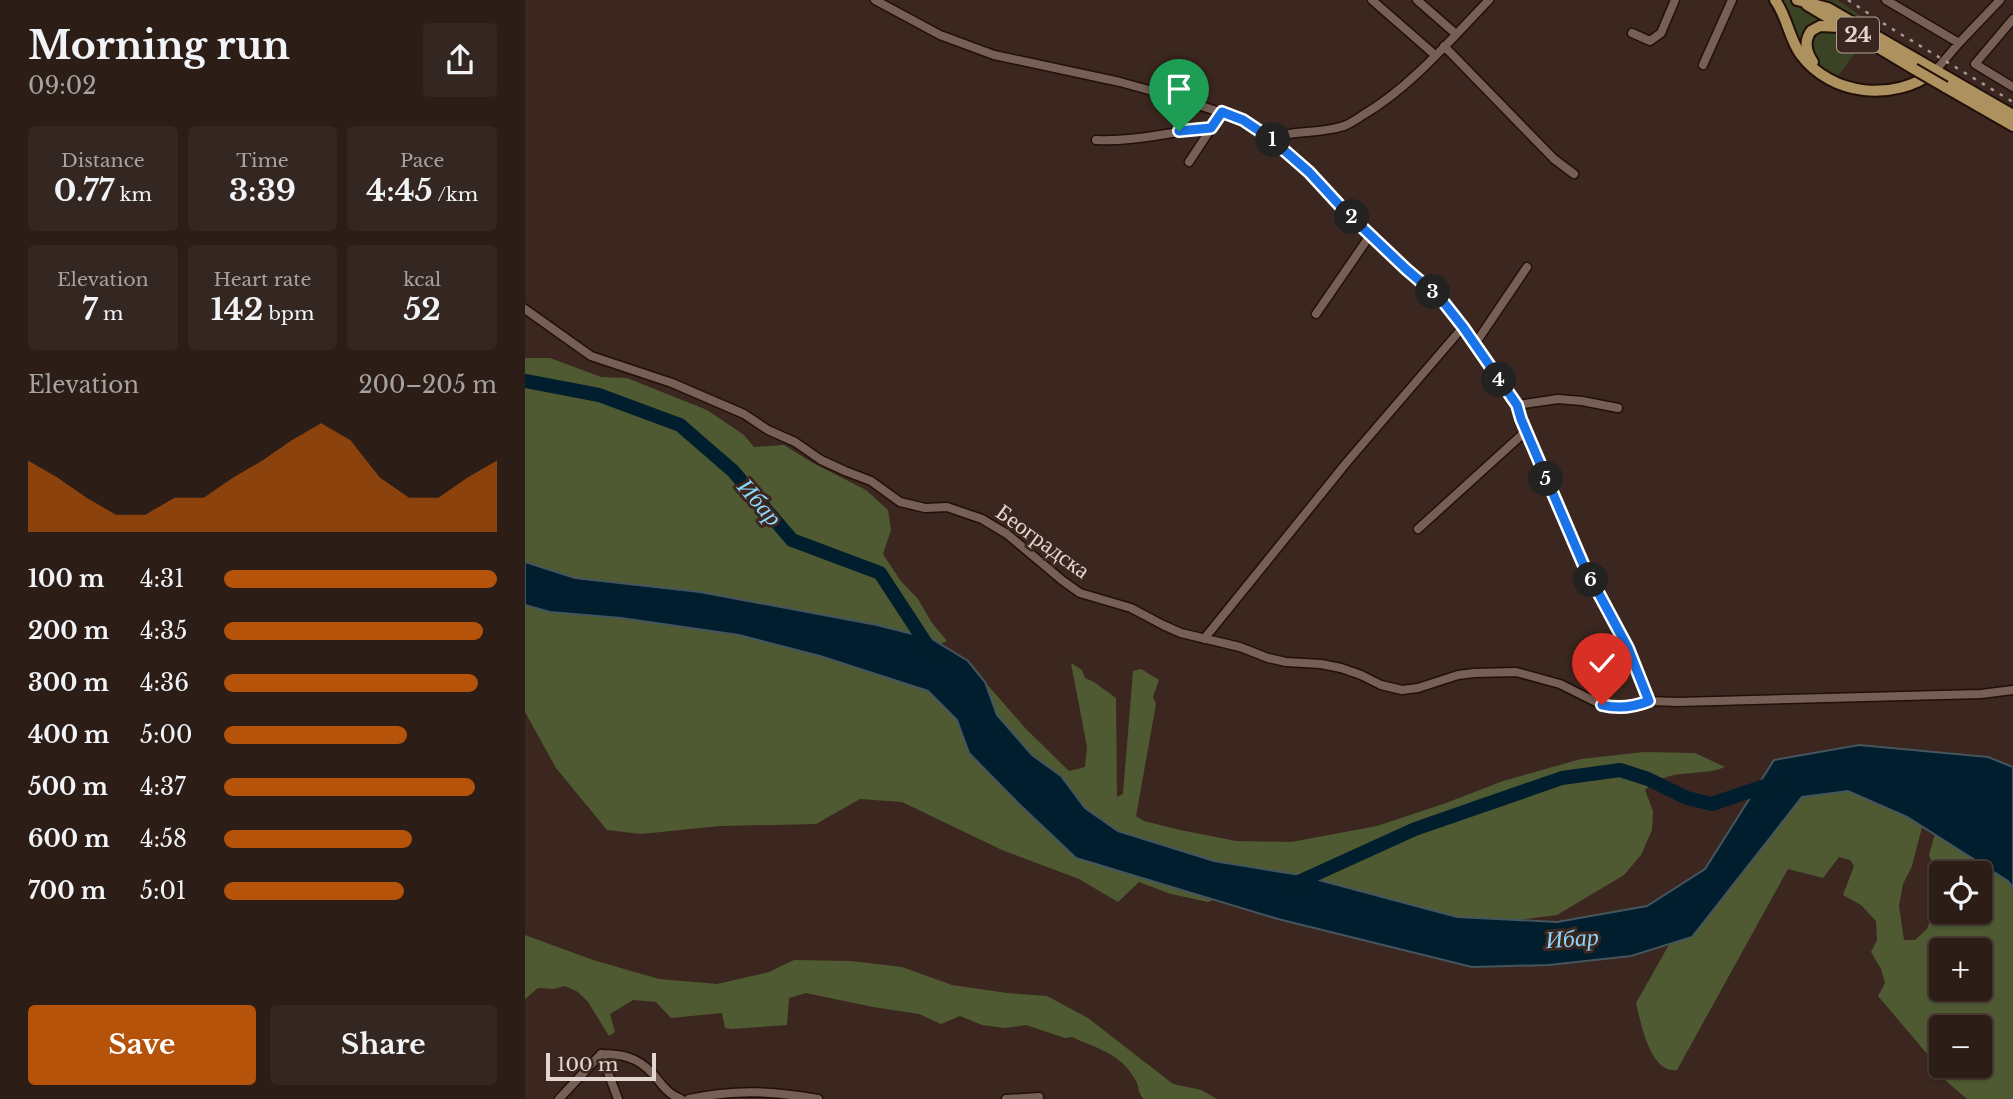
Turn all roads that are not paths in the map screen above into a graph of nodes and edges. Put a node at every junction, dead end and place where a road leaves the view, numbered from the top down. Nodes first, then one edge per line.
1 (875, 0) edge
2 (1372, 0) edge
3 (1417, 0) edge
4 (1489, 0) edge
5 (1675, 0) edge
6 (1732, 0) edge
7 (1775, 0) edge
8 (1886, 0) edge
9 (2000, 0) edge
10 (1799, 1) edge
11 (2013, 19) edge
12 (1846, 28) junction
13 (1632, 33) dead end
14 (1456, 34) junction
15 (1959, 43) junction
16 (1444, 47) junction
17 (1434, 55) junction
18 (1703, 65) dead end
19 (1936, 70) junction
20 (2013, 87) edge
21 (1853, 88) junction
22 (1222, 112) junction
23 (2013, 115) edge
24 (2013, 126) edge
25 (1211, 128) junction
26 (1270, 138) junction
27 (1096, 140) dead end
28 (1189, 162) dead end
29 (1574, 174) dead end
30 (1371, 234) junction
31 (1527, 267) dead end
32 (525, 309) edge
33 (1316, 314) dead end
34 (1463, 327) junction
35 (1475, 344) junction
36 (1517, 405) junction
37 (1618, 408) dead end
38 (1526, 432) junction
39 (1418, 529) dead end
40 (1204, 639) junction
41 (2013, 690) edge
42 (1649, 701) junction
43 (601, 1054) junction
44 (1039, 1097) dead end
45 (559, 1099) edge
46 (618, 1099) edge
47 (681, 1099) edge
48 (689, 1099) edge
49 (818, 1099) edge
50 (1006, 1099) edge

1 - 22 street
2 - 17 street
3 - 14 street
4 - 14 street
5 - 13 street
6 - 18 street
7 - 21 main road
8 - 15 street
9 - 15 street
10 - 12 main road, 24
10 - 19 main road
11 - 20 street
12 - 21 main road
12 - 24 main road, 24, bridge
14 - 16 street
15 - 19 street
16 - 17 street
16 - 29 street
17 - 26 street
19 - 21 main road
19 - 23 main road
22 - 25 street
22 - 26 street
25 - 27 street
25 - 28 street
26 - 30 street
30 - 33 street
30 - 34 street
31 - 35 street
32 - 40 street, Београдска
34 - 35 street
34 - 40 street
35 - 36 street
36 - 37 street
36 - 38 street
38 - 39 street
38 - 42 street
40 - 42 street, Београдска
41 - 42 street, Београдска
43 - 45 street
43 - 46 street
43 - 47 street
44 - 50 street
48 - 49 street

